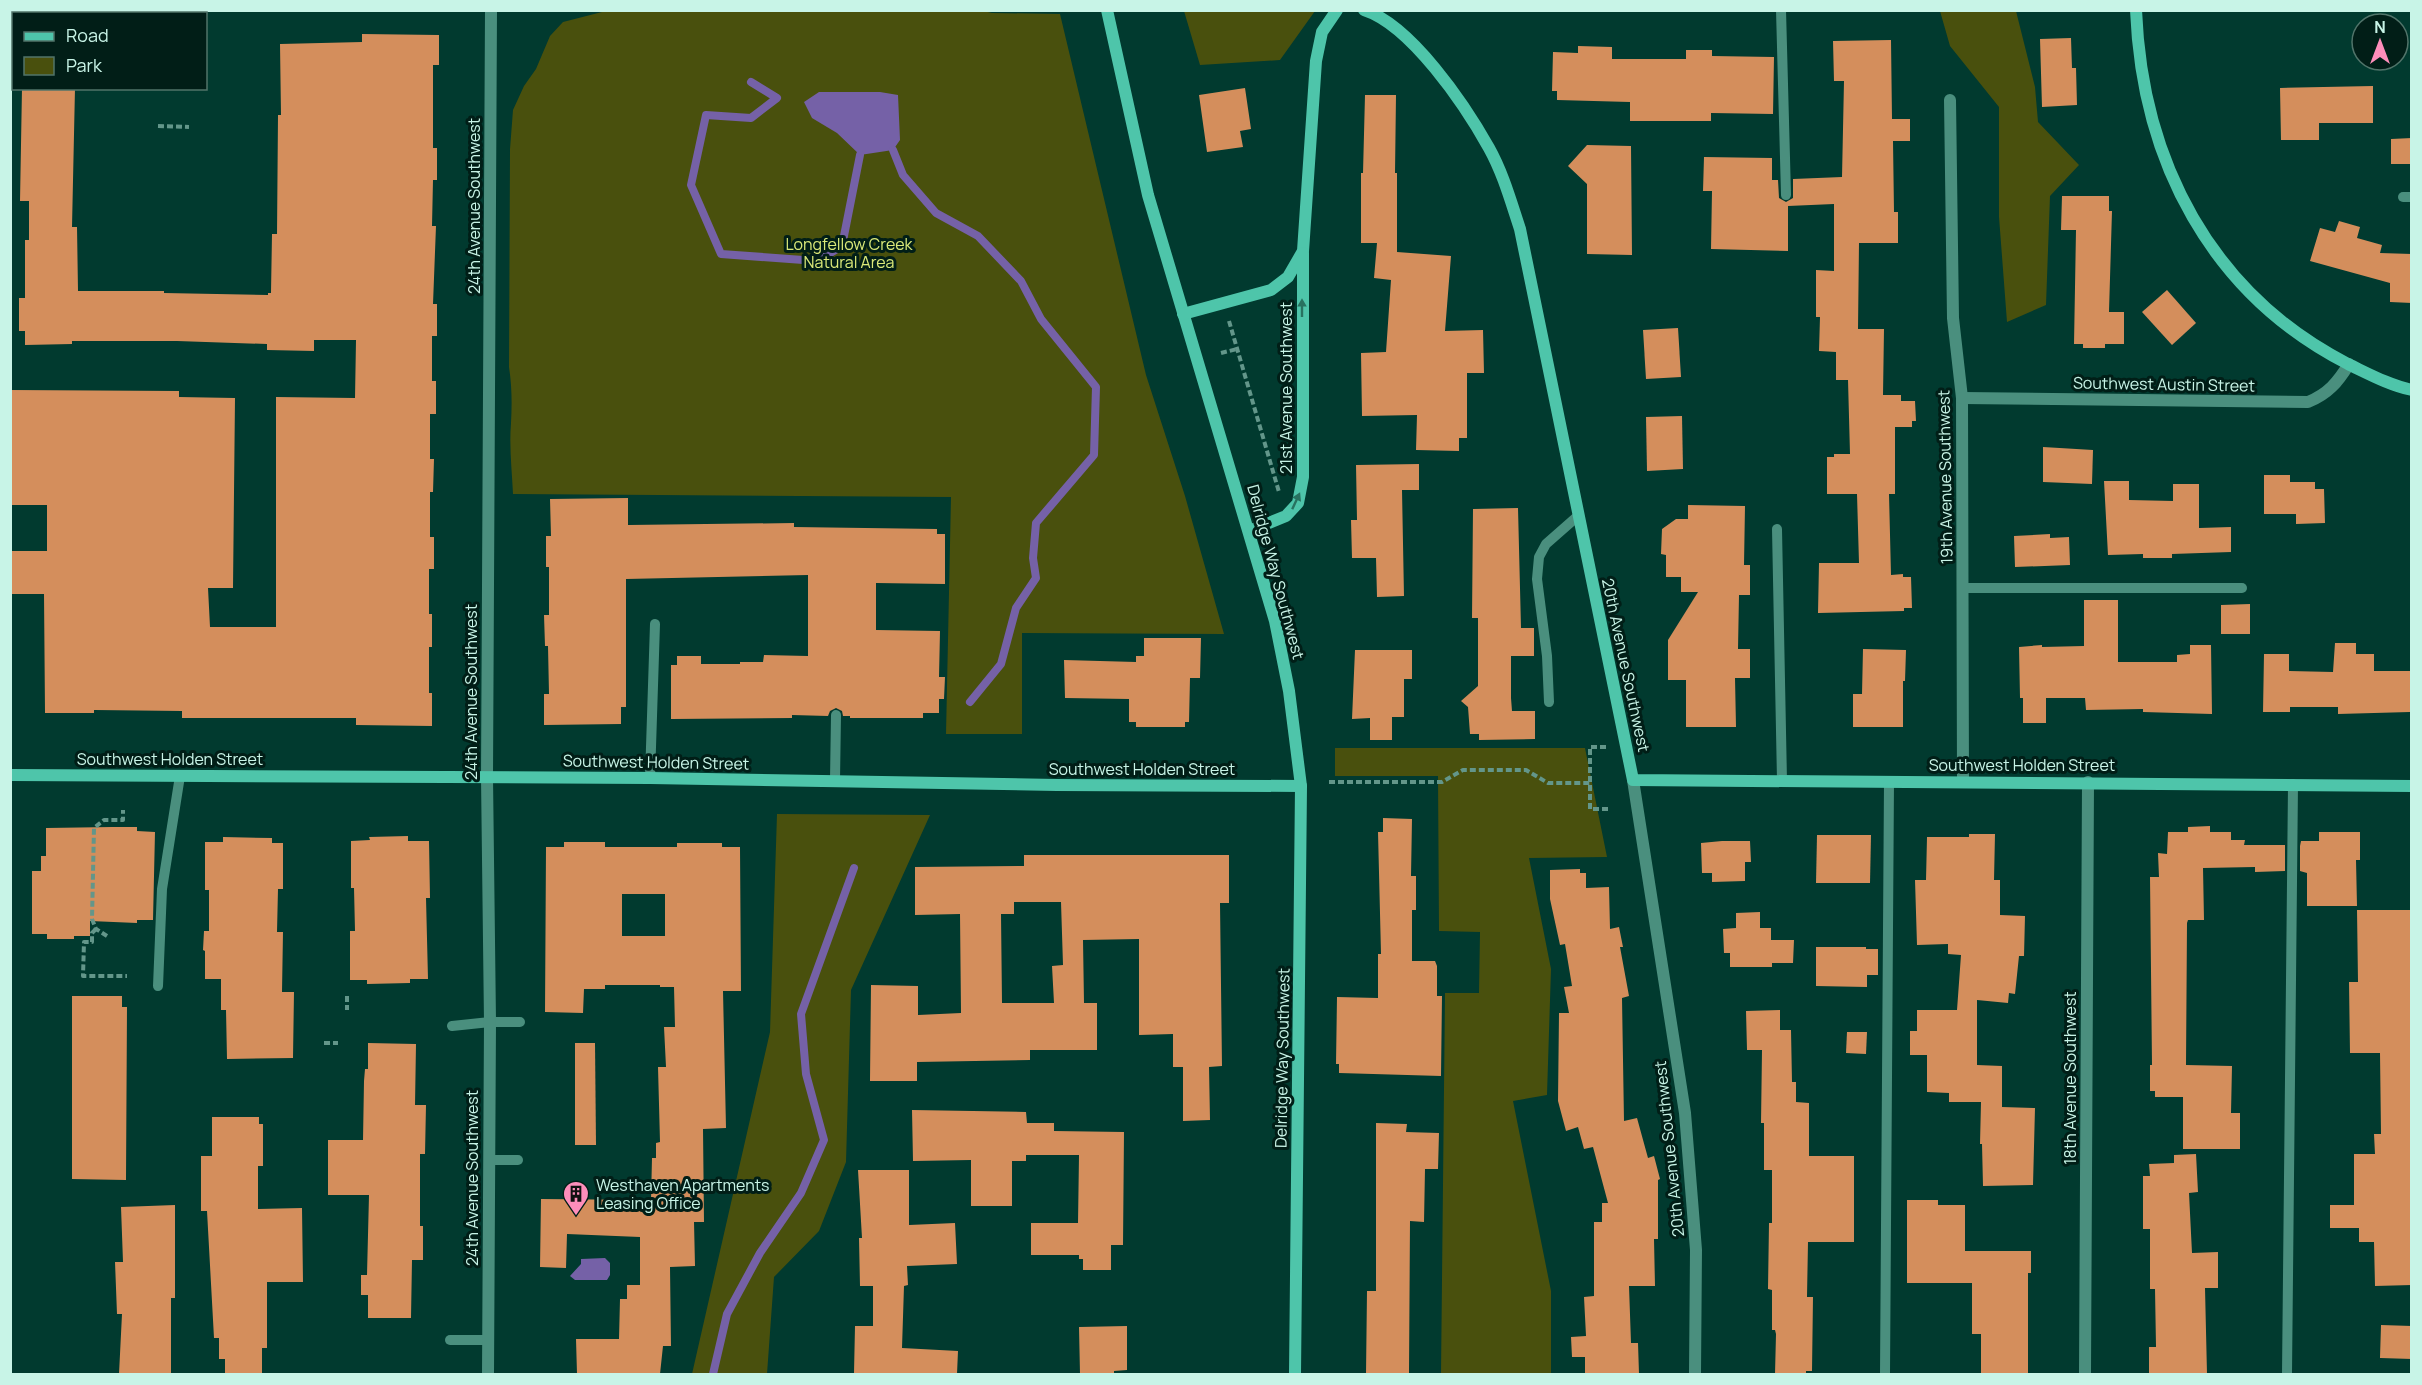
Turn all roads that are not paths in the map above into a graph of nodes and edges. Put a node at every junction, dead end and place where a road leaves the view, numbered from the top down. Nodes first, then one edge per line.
1 (491, 10) edge
2 (1107, 10) edge
3 (1337, 10) edge
4 (1781, 10) edge
5 (2136, 10) edge
6 (1372, 12) edge
7 (1950, 100) dead end
8 (1786, 195) dead end
9 (1303, 251) junction
10 (1183, 315) junction
11 (2349, 364) junction
12 (2412, 390) edge
13 (1962, 398) junction
14 (1579, 515) junction
15 (1777, 529) dead end
16 (1249, 531) junction
17 (1963, 588) junction
18 (2242, 588) dead end
19 (655, 624) dead end
20 (1549, 702) dead end
21 (836, 715) dead end
22 (10, 775) edge
23 (180, 776) junction
24 (487, 777) junction
25 (650, 778) junction
26 (835, 780) junction
27 (1633, 780) junction
28 (1782, 781) junction
29 (1889, 781) junction
30 (1963, 782) junction
31 (2088, 782) junction
32 (2293, 784) junction
33 (1301, 786) junction
34 (2412, 786) edge
35 (158, 986) dead end
36 (489, 1022) junction
37 (520, 1022) dead end
38 (452, 1026) dead end
39 (489, 1160) junction
40 (518, 1160) dead end
41 (450, 1340) dead end
42 (488, 1340) junction
43 (488, 1374) edge
44 (1295, 1374) edge
45 (1695, 1374) edge
46 (1885, 1374) edge
47 (2085, 1374) edge
48 (2287, 1374) edge

1 - 24 street, 24th Avenue Southwest
2 - 10 street, Delridge Way Southwest
3 - 9 street, 21st Avenue Southwest
4 - 8 lane
5 - 11 street
6 - 14 street, 20th Avenue Southwest
7 - 13 street, 19th Avenue Southwest
9 - 10 street, 21st Avenue Southwest
16 -> 9 street, 21st Avenue Southwest
10 - 16 street, Delridge Way Southwest
11 - 12 street
11 - 13 street, Southwest Austin Street
13 - 17 street, 19th Avenue Southwest
14 - 20 lane
14 - 27 street, 20th Avenue Southwest
15 - 28 lane
16 - 33 street, Delridge Way Southwest
17 - 18 lane
17 - 30 street, 19th Avenue Southwest
19 - 25 lane
21 - 26 lane
22 - 23 street, Southwest Holden Street
23 - 24 street, Southwest Holden Street
23 - 35 lane
24 - 25 street, Southwest Holden Street
24 - 36 street, 24th Avenue Southwest
25 - 26 street, Southwest Holden Street
26 - 33 street, Southwest Holden Street
27 - 28 street, Southwest Holden Street
27 - 45 street, 20th Avenue Southwest
28 - 29 street, Southwest Holden Street
29 - 30 street, Southwest Holden Street
29 - 46 lane
30 - 31 street, Southwest Holden Street
31 - 32 street, Southwest Holden Street
31 - 47 street, 18th Avenue Southwest
32 - 34 street, Southwest Holden Street
32 - 48 lane
33 - 44 street, Delridge Way Southwest
36 - 37 lane
36 - 38 lane
36 - 39 street, 24th Avenue Southwest
39 - 40 lane
39 - 42 street, 24th Avenue Southwest
41 - 42 lane
42 - 43 street, 24th Avenue Southwest

